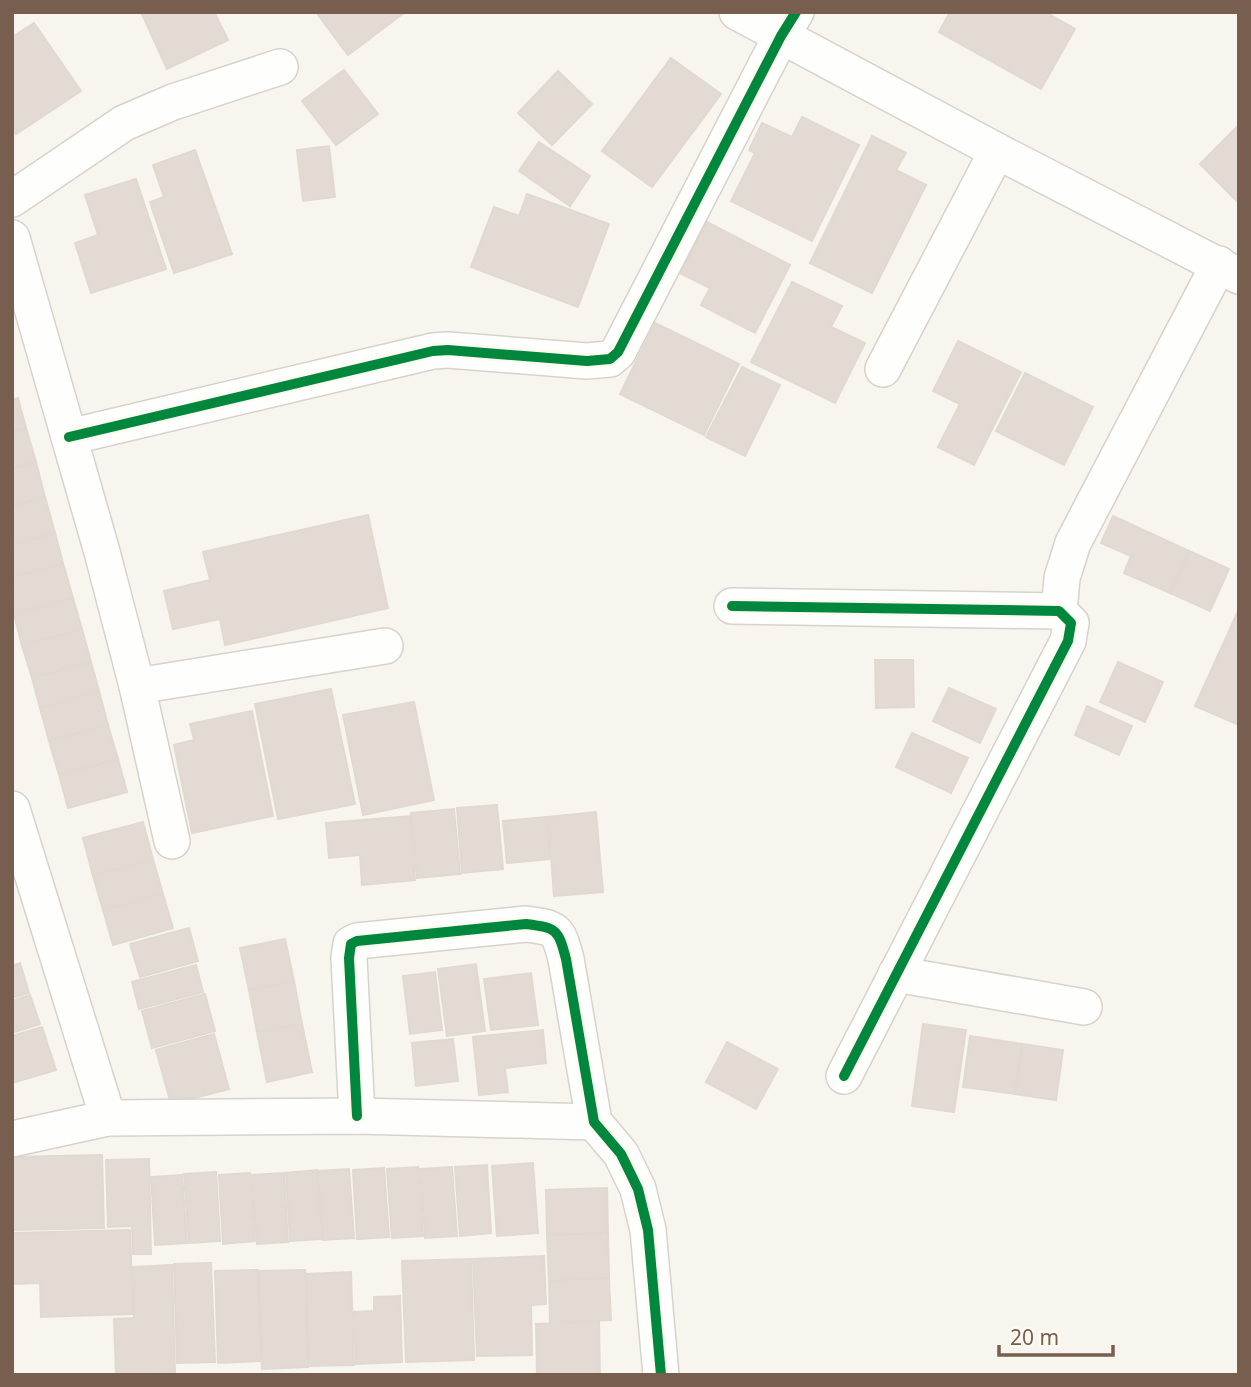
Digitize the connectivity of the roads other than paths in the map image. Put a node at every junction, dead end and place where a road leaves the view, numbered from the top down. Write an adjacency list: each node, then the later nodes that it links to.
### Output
1 (737, 12): 2 (street)
2 (788, 24): 4 (street); 9 (street)
3 (279, 67): 5 (street)
4 (997, 151): 7 (street); 8 (street)
5 (15, 190)
6 (12, 238): 9 (street)
7 (1229, 270): 11 (street)
8 (883, 369)
9 (69, 437): 13 (street)
10 (732, 606): 11 (street)
11 (1059, 611): 16 (street)
12 (385, 646): 13 (street)
13 (137, 686): 15 (street)
14 (12, 809): 20 (street)
15 (172, 841)
16 (896, 974): 17 (street); 18 (street)
17 (1084, 1007)
18 (844, 1076)
19 (357, 1116): 20 (street); 21 (street); 21 (street)
20 (108, 1118): 22 (street)
21 (594, 1122): 23 (street)
22 (12, 1139)
23 (660, 1375)

